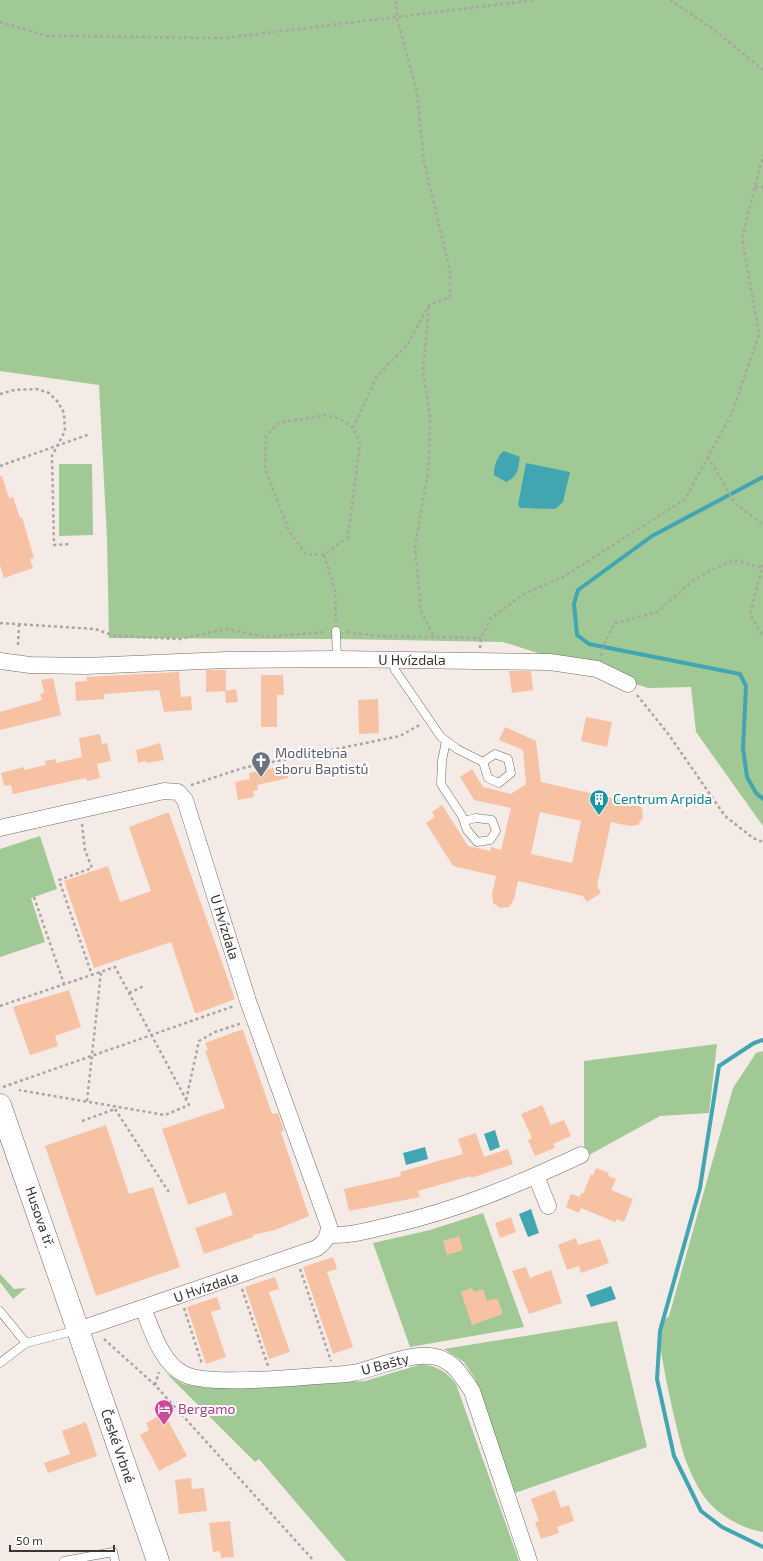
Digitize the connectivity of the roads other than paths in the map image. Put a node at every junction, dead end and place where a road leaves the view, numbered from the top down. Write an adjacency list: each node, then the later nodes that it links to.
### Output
1 (336, 631): 2 (lane)
2 (336, 659): 3 (street, U Hvízdala); 4 (street, U Hvízdala)
3 (391, 660): 5 (street, U Hvízdala); 6 (lane)
4 (0, 661)
5 (628, 684)
6 (446, 741): 7 (lane); 8 (lane)
7 (483, 762)
8 (464, 821)
9 (0, 828): 15 (street, U Hvízdala)
10 (0, 1104): 11 (street, Husova tř.)
11 (5, 1132): 18 (street, Husova tř.)
12 (581, 1155): 13 (street)
13 (536, 1176): 14 (street); 15 (street)
14 (548, 1206)
15 (328, 1235): 16 (street, U Hvízdala)
16 (143, 1308): 18 (street, U Hvízdala); 25 (street, U Bašty)
17 (0, 1310): 19 (lane)
18 (78, 1330): 19 (lane); 24 (street, České Vrbné)
19 (26, 1343): 20 (lane)
20 (0, 1362)
21 (79, 1560): 22 (lane); 23 (lane)
22 (64, 1561)
23 (115, 1561)
24 (158, 1561)
25 (529, 1561)

